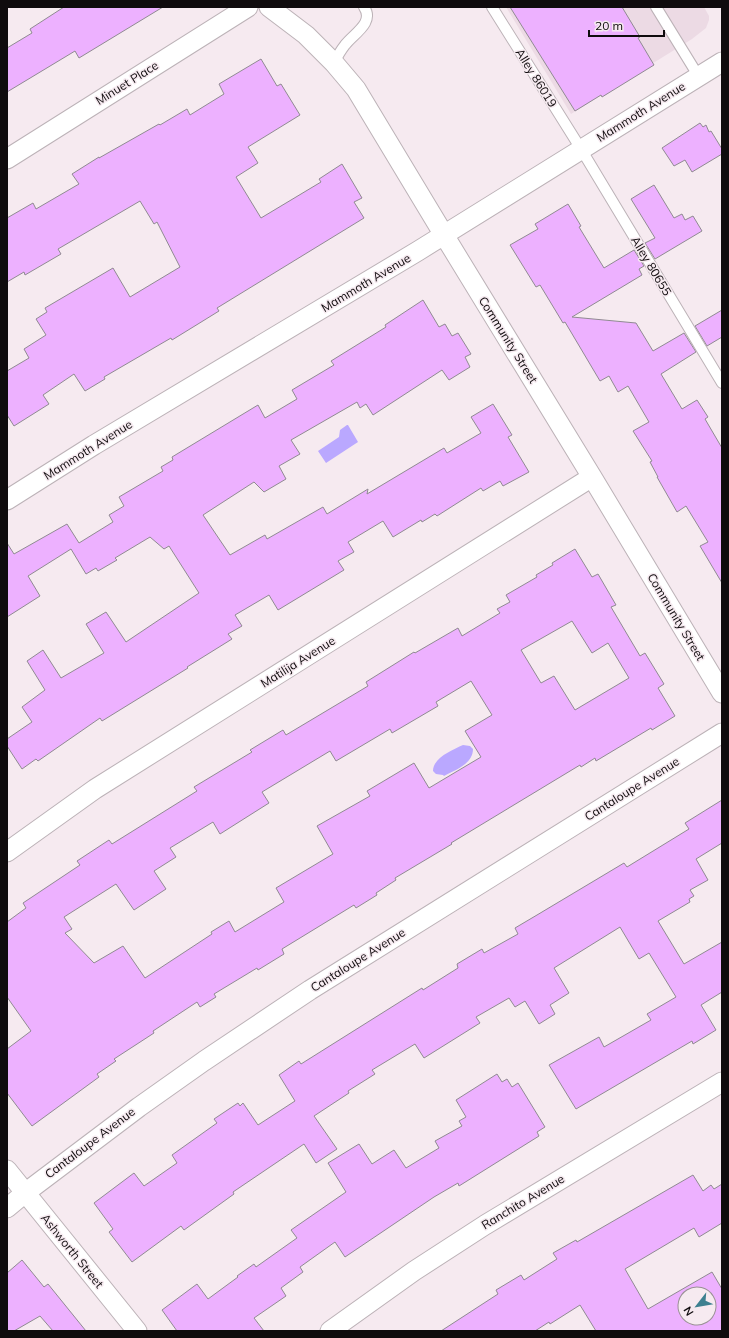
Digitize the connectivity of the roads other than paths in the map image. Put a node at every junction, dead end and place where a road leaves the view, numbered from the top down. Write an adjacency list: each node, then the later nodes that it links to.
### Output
1 (248, 7): 10 (street, Minuet Place)
2 (269, 7): 7 (street, Community Street)
3 (364, 7): 7 (lane)
4 (492, 7): 9 (lane, Alley 86019)
5 (656, 7): 8 (lane)
6 (722, 62): 8 (street, Mammoth Avenue)
7 (334, 63): 11 (street, Community Street)
8 (699, 77): 9 (street, Mammoth Avenue)
9 (581, 149): 11 (street, Mammoth Avenue); 12 (lane, Alley 80655)
10 (7, 159)
11 (444, 235): 13 (street, Community Street); 14 (street, Mammoth Avenue)
12 (722, 383)
13 (592, 477): 15 (street, Community Street); 17 (street, Matilija Avenue)
14 (7, 500)
15 (722, 693)
16 (722, 732): 20 (street, Cantaloupe Avenue)
17 (7, 852)
18 (722, 1082): 23 (street, Ranchito Avenue)
19 (7, 1170): 20 (street, Ashworth Street)
20 (24, 1193): 21 (street, Cantaloupe Avenue); 22 (street, Ashworth Street)
21 (7, 1208)
22 (137, 1331)
23 (330, 1331)

